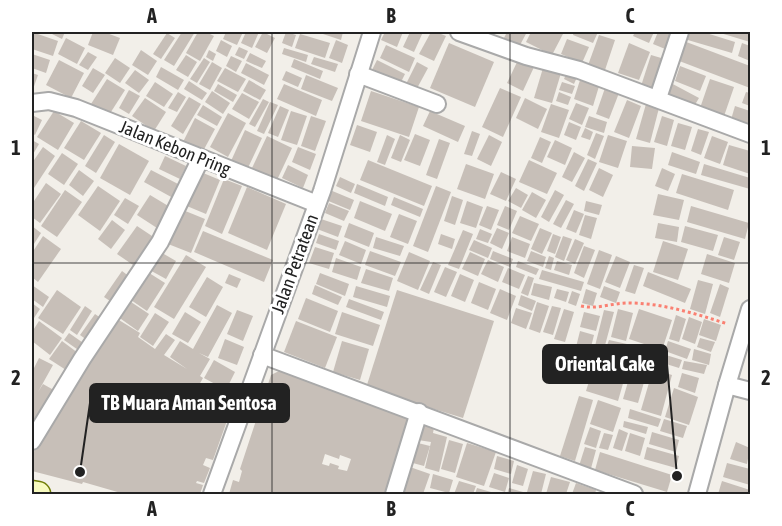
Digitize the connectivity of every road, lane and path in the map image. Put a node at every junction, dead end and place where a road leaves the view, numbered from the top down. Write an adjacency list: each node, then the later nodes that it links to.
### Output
1 (372, 32): 4 (street, Jalan Petratean)
2 (459, 32): 5 (street)
3 (680, 32): 5 (street)
4 (358, 74): 7 (street); 10 (street, Jalan Petratean)
5 (658, 99): 8 (street)
6 (32, 103): 9 (street, Jalan Kebon Pring)
7 (437, 104)
8 (750, 134)
9 (201, 158): 10 (street, Jalan Kebon Pring); 18 (street)
10 (316, 204): 14 (street, Jalan Petratean)
11 (581, 306): 13 (path)
12 (750, 309): 13 (street)
13 (744, 328): 15 (street)
14 (262, 355): 17 (street); 22 (street, Jalan Petratean)
15 (727, 385): 16 (street); 20 (street)
16 (750, 391)
17 (419, 412): 23 (street); 24 (street)
18 (32, 441)
19 (32, 493): 21 (main road)
20 (697, 494)
21 (38, 495)
22 (212, 495)
23 (394, 495)
24 (634, 495)

